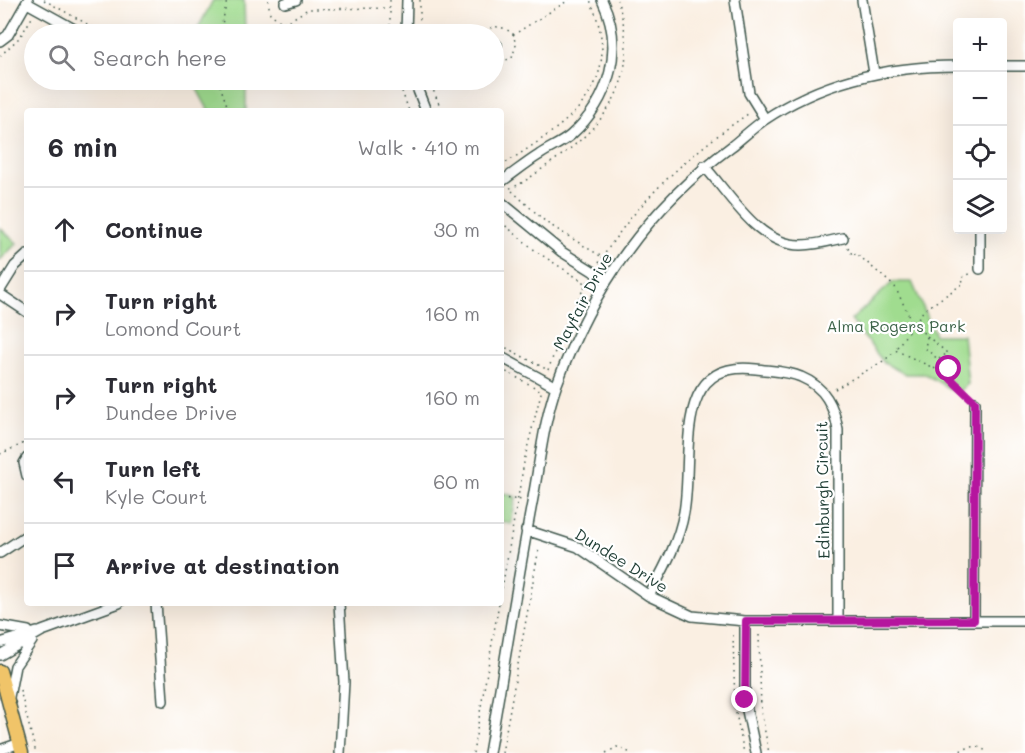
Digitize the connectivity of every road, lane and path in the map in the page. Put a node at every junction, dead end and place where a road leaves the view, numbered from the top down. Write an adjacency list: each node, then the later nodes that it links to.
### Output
1 (44, 0): 19 (path)
2 (227, 0): 20 (path)
3 (268, 0): 15 (path)
4 (296, 0): 14 (street)
5 (390, 0): 15 (path)
6 (407, 0): 22 (street)
7 (420, 0): 23 (path)
8 (568, 0): 25 (path)
9 (590, 0): 42 (path)
10 (602, 0): 44 (street)
11 (735, 0): 41 (street)
12 (862, 0): 31 (street)
13 (27, 1): 16 (street); 26 (street)
14 (285, 3)
15 (390, 8): 21 (path)
16 (38, 9): 17 (path); 18 (street)
17 (28, 24)
18 (65, 24)
19 (87, 24)
20 (222, 24)
21 (390, 24)
22 (406, 24)
23 (420, 24)
24 (24, 31): 27 (path)
25 (513, 35)
26 (0, 41)
27 (0, 56)
28 (953, 66): 31 (street, Mayfair Drive)
29 (1007, 66): 30 (street)
30 (1025, 66)
31 (874, 73): 41 (street, Mayfair Drive)
32 (222, 90): 36 (path)
33 (402, 90): 37 (path)
34 (418, 90): 38 (street)
35 (433, 90): 39 (path)
36 (228, 108)
37 (408, 108)
38 (425, 108)
39 (441, 108)
40 (748, 114): 50 (path)
41 (765, 119): 43 (street, Mayfair Drive)
42 (504, 164)
43 (704, 166): 49 (street); 54 (street, Mayfair Drive)
44 (504, 180)
45 (511, 189): 50 (path)
46 (504, 204): 53 (street)
47 (504, 224): 53 (path)
48 (980, 234): 52 (street)
49 (843, 238): 58 (path)
50 (603, 257): 53 (path)
51 (24, 258): 55 (street)
52 (980, 269): 58 (path)
53 (594, 272): 54 (street)
54 (607, 280): 69 (street, Mayfair Drive)
55 (0, 290)
56 (0, 294): 57 (street)
57 (24, 310)
58 (913, 324): 59 (path); 61 (path)
59 (928, 337): 62 (path); 64 (path)
60 (504, 347): 66 (path)
61 (895, 350): 68 (path); 70 (path)
62 (946, 354): 64 (path); 65 (path)
63 (504, 359): 69 (street)
64 (938, 359): 65 (path)
65 (949, 369): 68 (path)
66 (548, 370)
67 (504, 371): 71 (path)
68 (951, 379): 72 (path)
69 (556, 387): 77 (street, Mayfair Drive)
70 (835, 389)
71 (541, 391)
72 (975, 402): 89 (street)
73 (24, 443): 74 (path)
74 (0, 454)
75 (504, 498): 76 (path)
76 (518, 499): 77 (path); 82 (path)
77 (532, 501): 78 (street, Mayfair Drive)
78 (526, 530): 83 (street, Dundee Drive); 106 (street, Mayfair Drive)
79 (24, 538): 81 (street)
80 (539, 548): 107 (path)
81 (0, 553)
82 (504, 577)
83 (649, 596): 88 (street, Edinburgh Circuit); 90 (street, Dundee Drive)
84 (111, 606): 93 (street)
85 (156, 606): 100 (street)
86 (339, 606): 104 (street)
87 (499, 606): 105 (path)
88 (838, 620): 89 (street, Dundee Drive); 90 (street, Dundee Drive)
89 (974, 620): 91 (street, Dundee Drive)
90 (746, 621): 110 (street)
91 (1025, 621)
92 (0, 626): 93 (street)
93 (42, 631): 95 (street); 96 (street); 99 (street)
94 (759, 635): 111 (path)
95 (0, 643)
96 (0, 655)
97 (0, 671): 99 (main road)
98 (20, 684): 103 (path)
99 (9, 697): 101 (main road)
100 (163, 701)
101 (21, 748): 102 (street)
102 (0, 750)
103 (36, 753)
104 (340, 753)
105 (472, 753)
106 (489, 753)
107 (502, 753)
108 (606, 753): 109 (path)
109 (631, 753)
110 (756, 753)
111 (769, 753)
112 (955, 753): 113 (path)
113 (987, 753)

